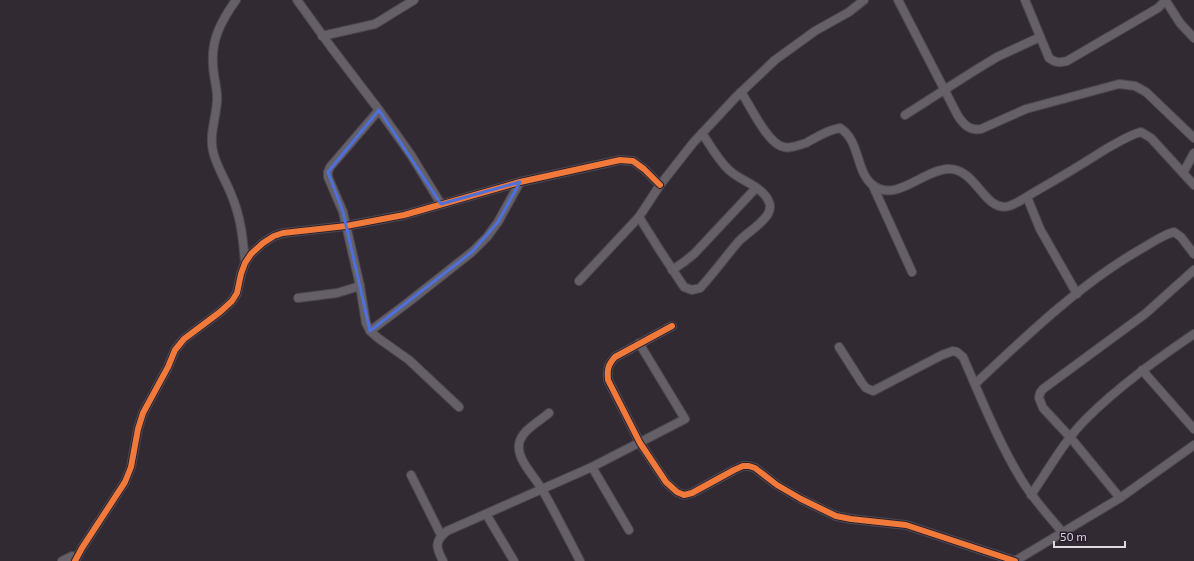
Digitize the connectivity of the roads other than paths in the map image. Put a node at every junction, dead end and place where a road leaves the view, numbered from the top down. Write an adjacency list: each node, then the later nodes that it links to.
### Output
1 (236, 0): 29 (street)
2 (297, 0): 8 (street)
3 (414, 0): 8 (street)
4 (864, 0): 12 (street)
5 (898, 0): 11 (street)
6 (1024, 0): 9 (street)
7 (1166, 0): 9 (street); 10 (street)
8 (322, 36): 13 (street)
9 (1040, 37): 11 (street)
10 (1194, 38)
11 (945, 90): 14 (street); 16 (street)
12 (741, 92): 15 (street); 22 (street)
13 (379, 110): 25 (street); 27 (street)
14 (905, 114)
15 (702, 133): 20 (street); 23 (street)
16 (1194, 138)
17 (1194, 153): 18 (street)
18 (1183, 173): 21 (street); 24 (street)
19 (520, 182): 20 (street); 25 (street); 38 (street)
20 (660, 185): 26 (street)
21 (1194, 185)
22 (873, 186): 24 (street); 32 (street)
23 (756, 188): 30 (street); 30 (street)
24 (1027, 197): 35 (street)
25 (441, 204): 27 (street)
26 (640, 216): 30 (street); 33 (street)
27 (346, 226): 29 (street); 34 (street)
28 (1194, 254): 35 (street)
29 (246, 263): 59 (street)
30 (672, 270)
31 (1194, 270): 47 (street)
32 (912, 272)
33 (579, 281)
34 (360, 286): 36 (street); 38 (street)
35 (1077, 294): 43 (street)
36 (298, 298)
37 (672, 326): 40 (street)
38 (370, 331): 44 (street)
39 (1194, 334): 42 (street)
40 (639, 343): 48 (street); 48 (street)
41 (839, 348): 43 (street)
42 (1142, 370): 46 (street); 47 (street)
43 (975, 384): 53 (street)
44 (459, 407)
45 (549, 413): 52 (street)
46 (1194, 429)
47 (1070, 437): 53 (street); 54 (street)
48 (640, 443): 50 (street); 64 (street)
49 (1194, 445): 54 (street)
50 (592, 467): 52 (street); 56 (street)
51 (412, 475): 58 (street)
52 (542, 489): 55 (street); 63 (street)
53 (1031, 495): 57 (street)
54 (1120, 498): 57 (street)
55 (486, 514): 58 (street); 62 (street)
56 (629, 530)
57 (1062, 533): 64 (street)
58 (441, 535): 61 (street)
59 (74, 558): 60 (street)
60 (62, 561)
61 (443, 561)
62 (514, 561)
63 (580, 561)
64 (1015, 561)

